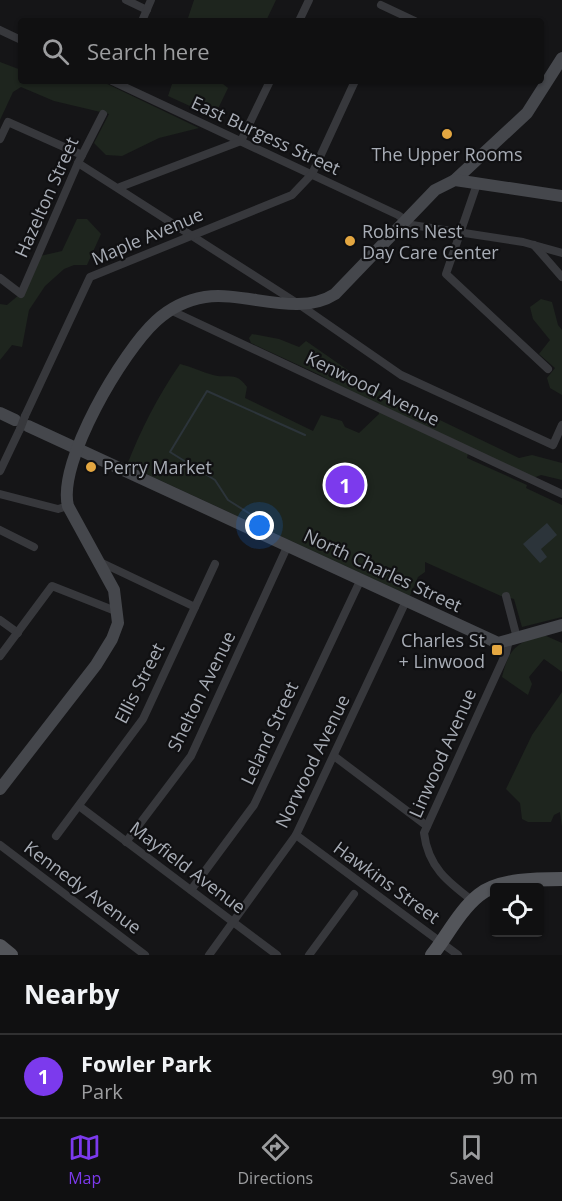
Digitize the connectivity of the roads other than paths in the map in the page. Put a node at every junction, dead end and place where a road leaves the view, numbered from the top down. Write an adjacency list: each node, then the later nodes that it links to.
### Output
1 (126, 0): 5 (street)
2 (151, 0): 5 (street)
3 (309, 0): 7 (street)
4 (381, 5): 8 (street)
5 (147, 10): 6 (street)
6 (143, 18)
7 (300, 18)
8 (408, 18)
9 (0, 30): 10 (street)
10 (18, 39)
11 (562, 58): 12 (main road)
12 (544, 82)
13 (119, 84): 19 (street, East Burgess Street)
14 (269, 84): 19 (street)
15 (354, 84): 21 (street, Maple Avenue)
16 (543, 84): 22 (main road)
17 (103, 114): 20 (street, Hazelton Street)
18 (0, 139): 20 (street)
19 (241, 141): 21 (street, East Burgess Street); 24 (street)
20 (80, 159): 24 (street); 32 (street, Hazelton Street)
21 (312, 174): 26 (street, East Burgess Street); 28 (street, Maple Avenue)
22 (455, 180): 23 (main road); 26 (main road)
23 (477, 184): 25 (main road); 27 (street)
24 (120, 188): 28 (street)
25 (562, 196)
26 (405, 220): 27 (street, East Burgess Street); 33 (main road)
27 (462, 233): 29 (street, East Burgess Street); 35 (street)
28 (192, 235): 33 (street); 37 (street, Maple Avenue)
29 (534, 245): 30 (street, East Burgess Street); 31 (street)
30 (562, 253)
31 (562, 277)
32 (0, 278)
33 (297, 303): 34 (main road); 38 (street)
34 (170, 310): 39 (main road); 42 (street, Kenwood Avenue)
35 (548, 369)
36 (0, 412): 37 (main road, North Charles Street)
37 (22, 423): 39 (main road, North Charles Street); 40 (street, Maple Avenue)
38 (562, 425)
39 (78, 449): 43 (main road); 45 (main road, North Charles Street)
40 (0, 471)
41 (0, 494): 43 (street)
42 (562, 494)
43 (68, 506): 47 (main road)
44 (0, 530): 46 (street)
45 (288, 545): 49 (main road, North Charles Street); 65 (street, Shelton Avenue)
46 (34, 547)
47 (99, 562): 52 (street); 53 (main road)
48 (215, 564): 52 (street, Ellis Street)
49 (361, 579): 51 (main road, North Charles Street); 68 (street, Leland Street)
50 (506, 596): 57 (street)
51 (406, 601): 57 (main road, North Charles Street); 59 (street, Norwood Avenue)
52 (195, 607): 61 (street, Ellis Street)
53 (118, 612): 56 (street); 60 (main road)
54 (0, 620): 56 (street)
55 (562, 625): 57 (main road, North Charles Street)
56 (18, 633): 58 (street)
57 (513, 639): 62 (street, Linwood Avenue)
58 (0, 656)
59 (334, 756): 62 (street); 64 (street, Norwood Avenue)
60 (0, 789)
61 (79, 806): 63 (street, Ellis Street); 65 (street, Mayfield Avenue)
62 (427, 826): 70 (street, Linwood Avenue)
63 (56, 836)
64 (296, 836): 71 (street, Norwood Avenue); 72 (street, Hawkins Street)
65 (126, 842): 68 (street, Mayfield Avenue)
66 (0, 845): 75 (street, Kennedy Avenue)
67 (562, 879): 70 (main road)
68 (191, 890): 71 (street, Mayfield Avenue)
69 (354, 894): 78 (street)
70 (473, 901): 72 (main road)
71 (234, 922): 76 (street, Norwood Avenue); 77 (street, Mayfield Avenue)
72 (441, 943): 79 (main road); 80 (street, Hawkins Street)
73 (0, 946): 74 (main road)
74 (10, 955)
75 (146, 955)
76 (209, 955)
77 (277, 955)
78 (309, 955)
79 (432, 955)
80 (458, 955)

